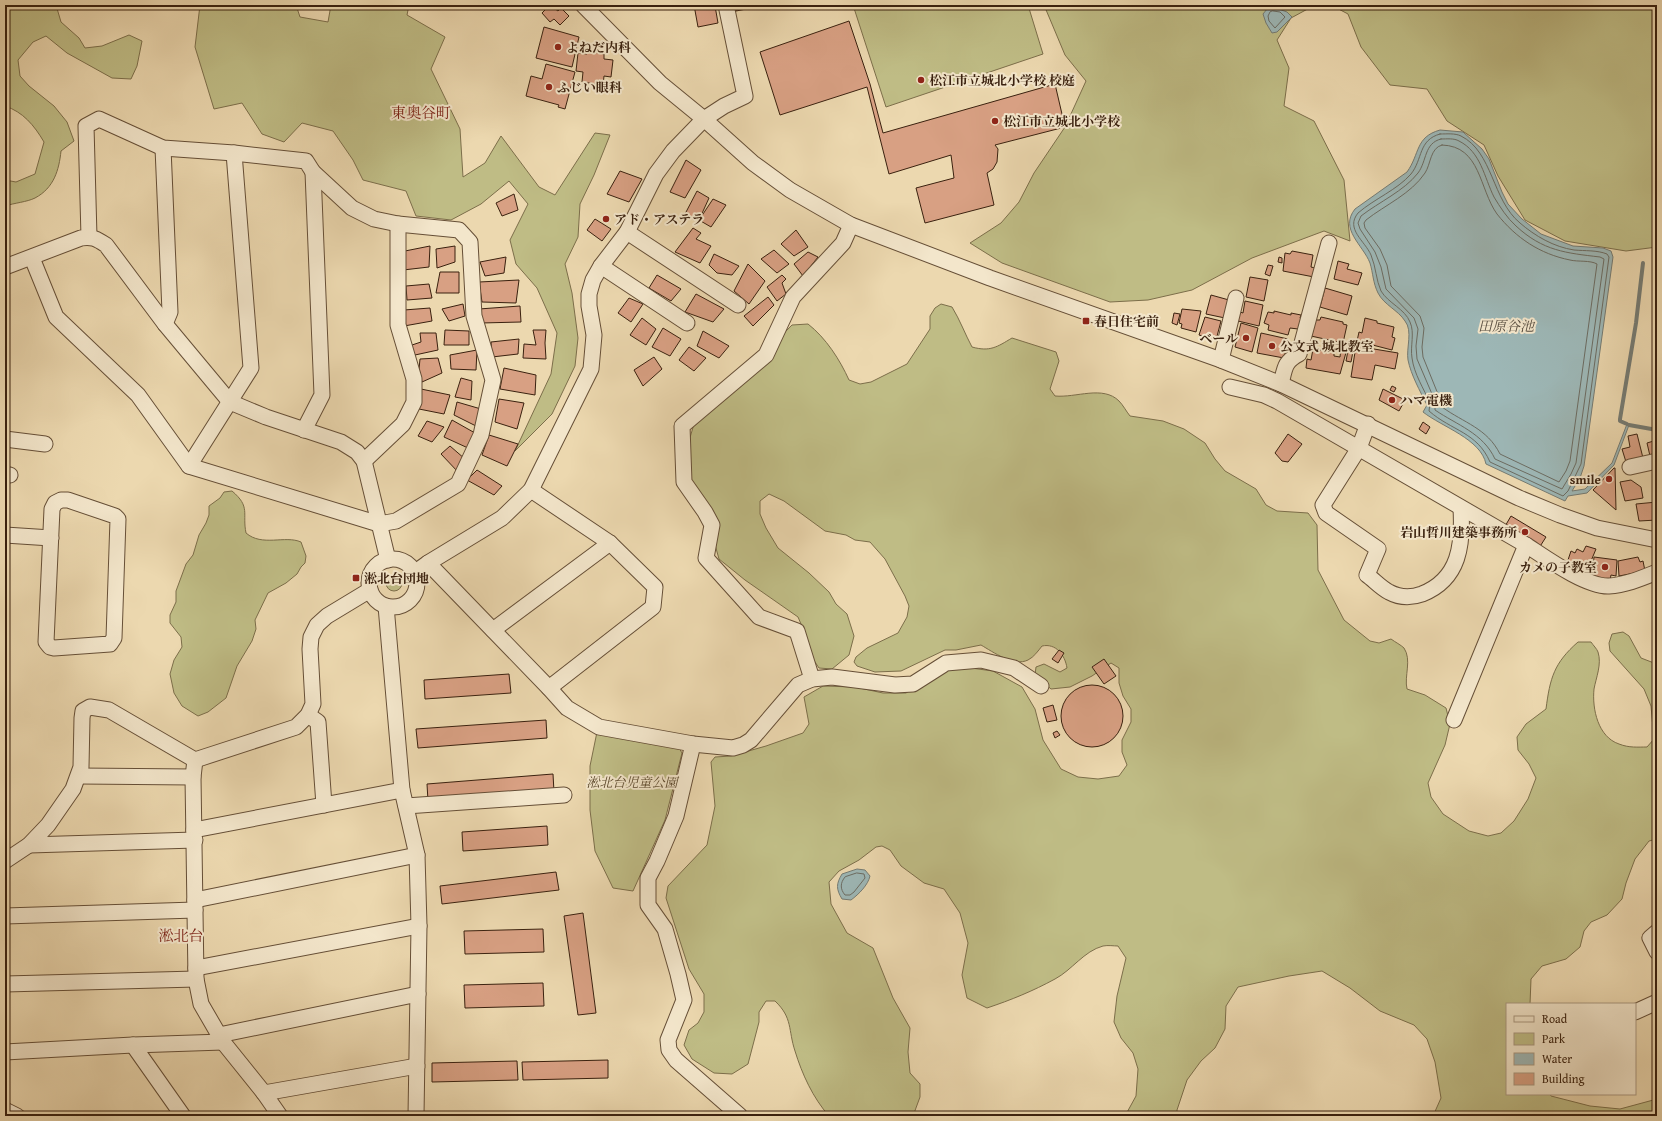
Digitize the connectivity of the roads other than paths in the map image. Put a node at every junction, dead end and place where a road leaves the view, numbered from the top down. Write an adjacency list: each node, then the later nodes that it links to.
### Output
1 (583, 5): 3 (street)
2 (726, 5): 3 (street)
3 (704, 119): 8 (street); 9 (street)
4 (163, 148): 5 (street); 10 (street); 18 (street)
5 (234, 153): 6 (street); 22 (street)
6 (312, 172): 7 (street); 24 (street)
7 (398, 224): 28 (street); 34 (street)
8 (851, 225): 19 (street); 47 (street)
9 (627, 232): 14 (street); 16 (street)
10 (89, 237): 12 (street); 18 (street)
11 (1329, 243): 20 (street)
12 (32, 258): 13 (street); 30 (street)
13 (5, 266)
14 (601, 266): 17 (street); 32 (street)
15 (1236, 298): 19 (street)
16 (738, 305)
17 (687, 323)
18 (165, 324): 22 (street)
19 (1221, 360): 20 (street)
20 (1280, 384): 23 (street)
21 (1230, 387): 27 (street)
22 (230, 402): 24 (street); 30 (street)
23 (1368, 424): 27 (street); 37 (street)
24 (304, 430): 28 (street)
25 (5, 439): 26 (street)
26 (45, 444)
27 (1359, 448): 33 (street); 33 (street)
28 (364, 461): 34 (street)
29 (1657, 461): 31 (street)
30 (189, 466): 34 (street)
31 (1630, 468)
32 (531, 490): 38 (street); 41 (street)
33 (1461, 508): 39 (street)
34 (379, 524): 40 (street)
35 (5, 535): 36 (street)
36 (51, 538): 36 (street)
37 (1657, 540)
38 (610, 543): 46 (street); 49 (street)
39 (1526, 546): 42 (street); 51 (street)
40 (388, 560): 43 (street); 44 (street)
41 (428, 563): 43 (street); 46 (street)
42 (1657, 572)
43 (414, 573): 45 (street)
44 (370, 590): 45 (street); 50 (street)
45 (386, 606): 56 (street)
46 (493, 630): 49 (street)
47 (812, 679): 48 (street); 52 (street)
48 (1041, 686)
49 (549, 688): 52 (street)
50 (308, 715): 53 (street); 58 (street)
51 (1454, 720)
52 (693, 744): 84 (street)
53 (195, 760): 54 (street); 55 (street)
54 (79, 776): 55 (street); 61 (street)
55 (193, 777): 60 (street)
56 (402, 790): 58 (street); 59 (street)
57 (564, 795): 59 (street)
58 (324, 805): 60 (street)
59 (406, 806): 62 (street)
60 (194, 835): 61 (street); 64 (street)
61 (30, 845): 63 (street)
62 (417, 854): 64 (street); 66 (street)
63 (5, 861)
64 (195, 905): 65 (street); 69 (street)
65 (5, 916)
66 (419, 926): 69 (street); 71 (street)
67 (1657, 932): 68 (street)
68 (1657, 952)
69 (196, 973): 70 (street); 74 (street)
70 (5, 984)
71 (418, 994): 74 (street); 77 (street)
72 (1657, 1002): 73 (street)
73 (1636, 1012)
74 (221, 1038): 75 (street); 78 (street)
75 (133, 1045): 76 (street); 81 (street)
76 (5, 1052)
77 (417, 1066): 78 (street); 83 (street)
78 (264, 1093): 82 (street)
79 (5, 1110): 80 (street)
80 (17, 1116)
81 (183, 1116)
82 (280, 1116)
83 (416, 1116)
84 (740, 1116)

